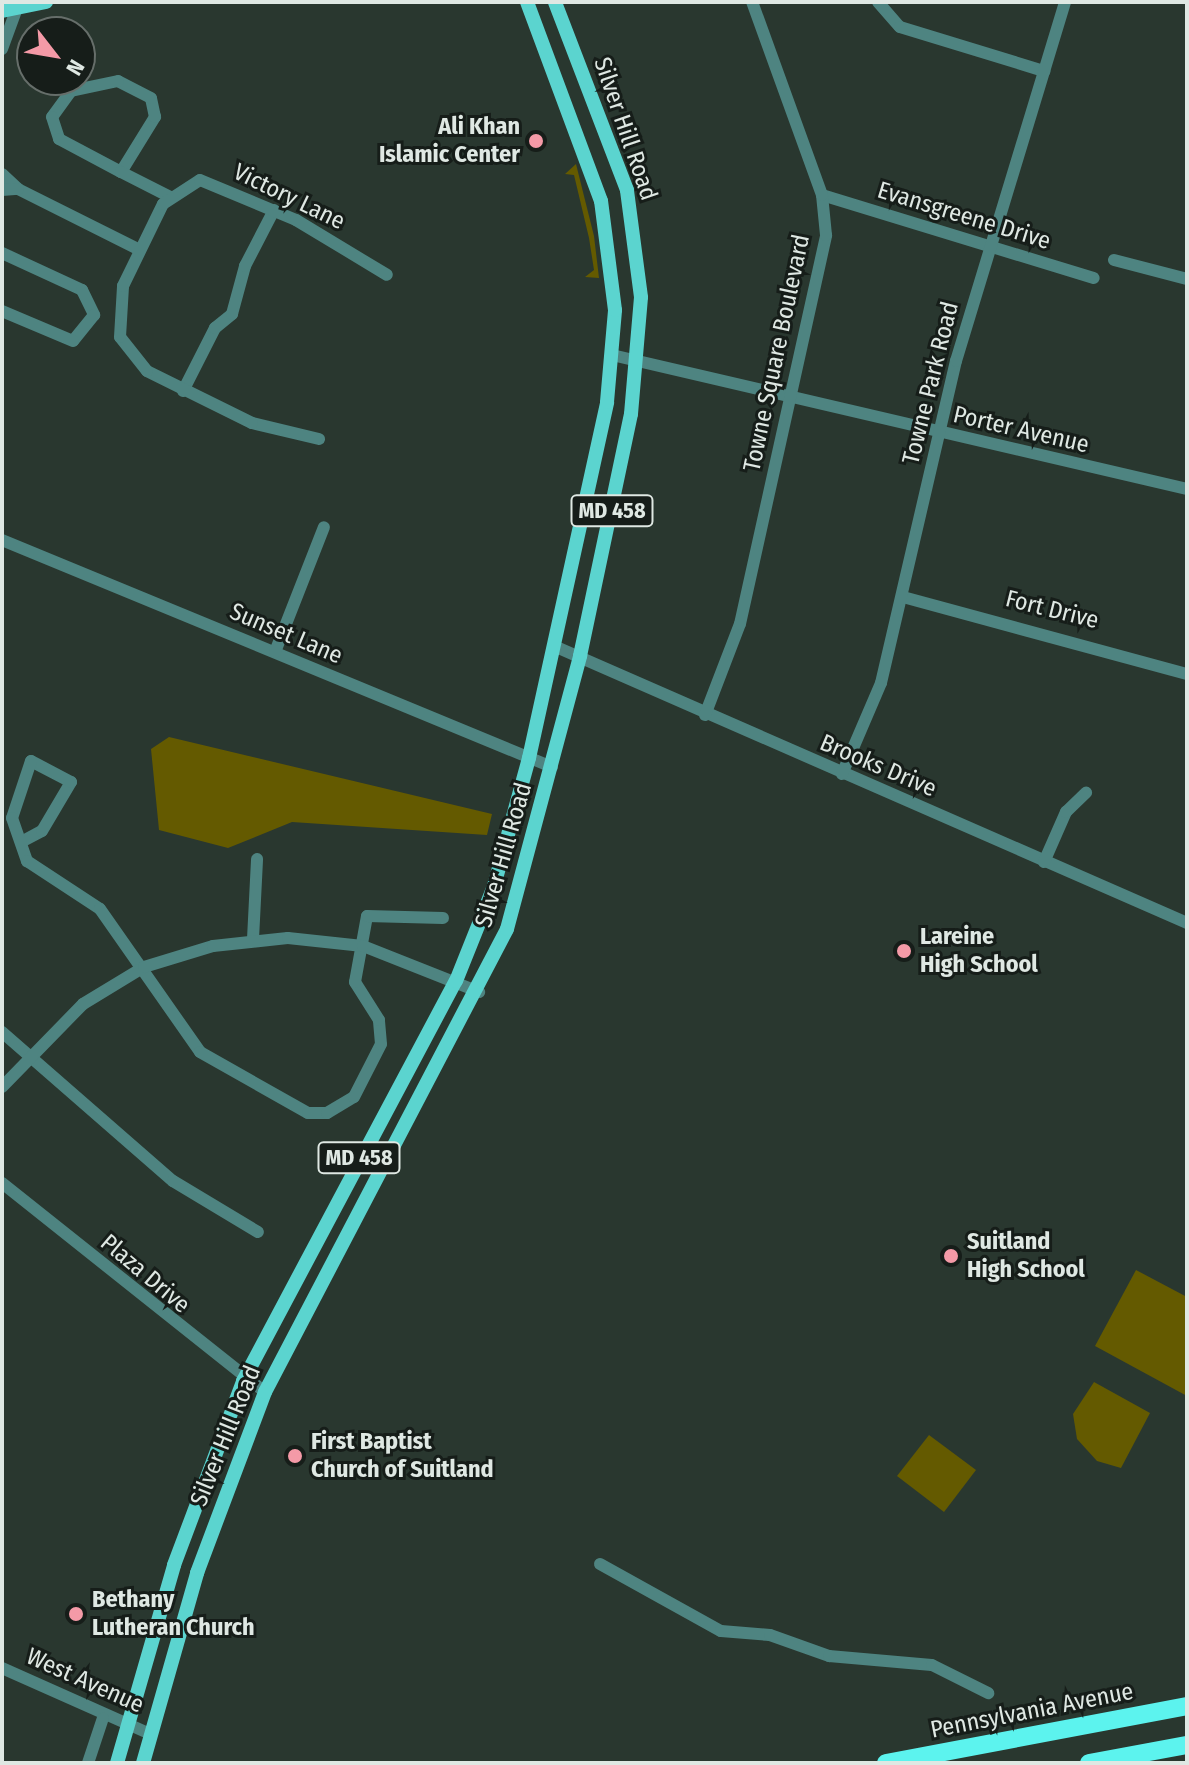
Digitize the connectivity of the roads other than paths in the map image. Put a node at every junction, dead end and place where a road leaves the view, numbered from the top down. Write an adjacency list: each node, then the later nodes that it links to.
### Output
1 (46, 2): 7 (main road)
2 (527, 2): 27 (main road, Silver Hill Road / MD 458)
3 (555, 2): 28 (main road, Silver Hill Road / MD 458)
4 (752, 2): 14 (street, Towne Square Boulevard)
5 (878, 2): 9 (street)
6 (1065, 2): 9 (street, Towne Park Road)
7 (10, 10): 8 (street)
8 (2, 49)
9 (1044, 71): 17 (street, Towne Park Road)
10 (121, 172): 10 (street); 15 (street)
11 (2, 174): 12 (street)
12 (18, 189): 13 (street); 18 (street)
13 (2, 190)
14 (822, 195): 17 (street, Evansgreene Drive); 30 (street, Towne Square Boulevard)
15 (170, 197): 16 (street, Victory Lane); 18 (street)
16 (274, 210): 21 (street, Victory Lane); 29 (street)
17 (991, 248): 22 (street, Evansgreene Drive); 31 (street, Towne Park Road)
18 (140, 250): 25 (street)
19 (2, 253): 26 (street)
20 (1114, 260): 23 (street)
21 (387, 275)
22 (1094, 278)
23 (1187, 279)
24 (2, 311): 26 (street)
25 (116, 314): 26 (street); 29 (street)
26 (94, 315)
27 (612, 355): 28 (street, Porter Avenue); 37 (main road, Silver Hill Road / MD 458)
28 (639, 365): 30 (street, Porter Avenue); 39 (main road, Silver Hill Road / MD 458)
29 (183, 391): 32 (street)
30 (791, 399): 31 (street, Porter Avenue); 41 (street, Towne Square Boulevard)
31 (939, 434): 33 (street, Porter Avenue); 36 (street, Towne Park Road)
32 (319, 439)
33 (1187, 489)
34 (324, 527): 38 (street)
35 (2, 540): 38 (street, Sunset Lane)
36 (903, 597): 40 (street, Fort Drive); 44 (street, Towne Park Road)
37 (554, 646): 39 (street, Brooks Drive); 42 (main road, Silver Hill Road / MD 458)
38 (275, 652): 42 (street, Sunset Lane)
39 (580, 656): 41 (street, Brooks Drive); 43 (main road, Silver Hill Road / MD 458)
40 (1187, 674)
41 (705, 715): 44 (street, Brooks Drive)
42 (529, 758): 43 (street, Sunset Lane); 54 (main road, Silver Hill Road / MD 458)
43 (552, 767): 55 (main road, Silver Hill Road / MD 458)
44 (842, 774): 48 (street, Brooks Drive)
45 (1086, 793): 48 (street)
46 (23, 841): 46 (street); 53 (street)
47 (257, 859): 51 (street)
48 (1044, 862): 50 (street, Brooks Drive)
49 (443, 918): 52 (street)
50 (1187, 923)
51 (253, 939): 52 (street); 53 (street)
52 (363, 946): 53 (street); 54 (street)
53 (144, 967): 57 (street)
54 (456, 981): 55 (street); 61 (main road, Silver Hill Road / MD 458)
55 (479, 992): 62 (main road, Silver Hill Road / MD 458)
56 (2, 1032): 57 (street)
57 (28, 1056): 58 (street); 60 (street)
58 (2, 1087)
59 (2, 1183): 61 (street, Plaza Drive)
60 (258, 1232)
61 (243, 1381): 62 (street, Plaza Drive); 68 (main road, Silver Hill Road / MD 458)
62 (265, 1392): 69 (main road, Silver Hill Road / MD 458)
63 (600, 1564): 65 (street)
64 (2, 1668): 67 (street, West Avenue)
65 (988, 1693)
66 (1187, 1706): 74 (highway, Pennsylvania Avenue)
67 (103, 1718): 68 (street, West Avenue); 71 (street)
68 (126, 1727): 69 (street, West Avenue); 72 (main road, Silver Hill Road / MD 458)
69 (150, 1734): 73 (main road, Silver Hill Road / MD 458)
70 (1187, 1745): 75 (highway)
71 (88, 1763)
72 (117, 1763)
73 (143, 1763)
74 (886, 1763)
75 (1089, 1763)

